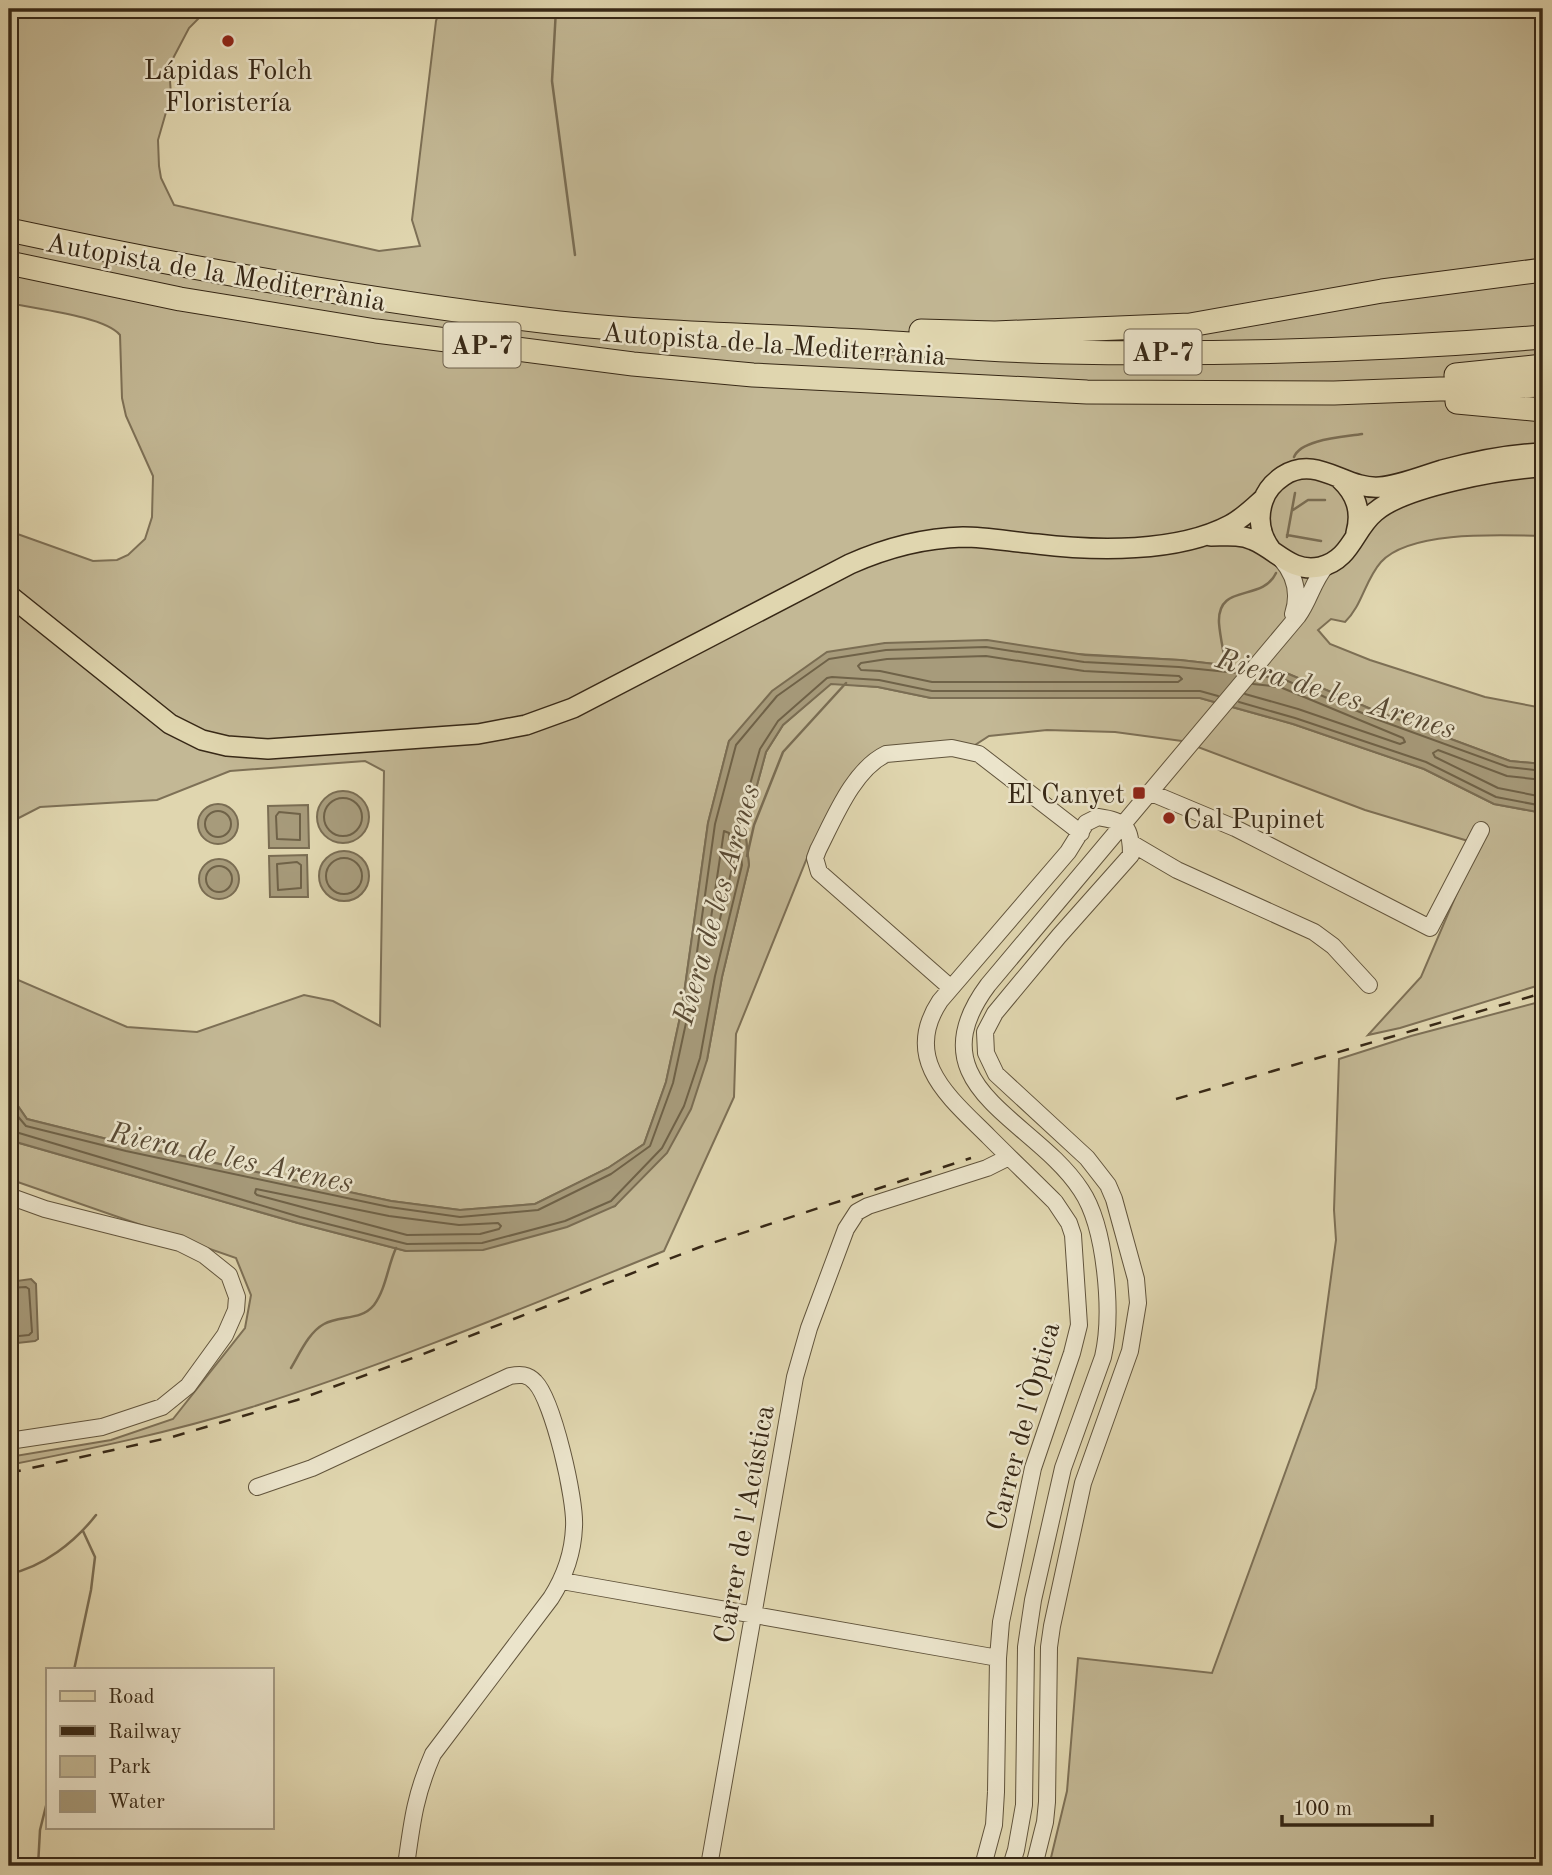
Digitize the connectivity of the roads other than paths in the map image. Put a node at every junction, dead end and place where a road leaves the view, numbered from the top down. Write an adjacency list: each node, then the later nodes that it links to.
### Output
1 (9, 230): 5 (highway, Autopista de la Mediterrània / AP-7)
2 (9, 263): 8 (highway, Autopista de la Mediterrània / AP-7)
3 (1543, 271): 5 (highway)
4 (1543, 337): 5 (highway, Autopista de la Mediterrània / AP-7)
5 (838, 340)
6 (1543, 366): 8 (highway)
7 (1543, 385): 8 (highway, Autopista de la Mediterrània / AP-7)
8 (1294, 392): 9 (highway)
9 (1543, 410)
10 (1543, 453): 12 (main road)
11 (1543, 467): 15 (main road)
12 (1338, 477): 13 (main road); 15 (main road)
13 (1264, 499): 14 (main road); 16 (main road)
14 (1204, 536): 16 (main road); 18 (main road)
15 (1354, 541): 17 (main road)
16 (1276, 555): 17 (main road); 19 (street)
17 (1327, 565): 19 (street)
18 (9, 595)
19 (1286, 630): 20 (street)
20 (1149, 792): 21 (street); 22 (street)
21 (1123, 824): 23 (street); 23 (street); 24 (street)
22 (1481, 830)
23 (1089, 848): 24 (street); 25 (street); 27 (street, Carrer de l'Òptica); 27 (street); 38 (street)
24 (1128, 854): 25 (street); 26 (street)
25 (1097, 893): 39 (street)
26 (1369, 985)
27 (951, 988): 28 (street, Carrer de l'Òptica)
28 (1009, 1157): 33 (street, Carrer de l'Acústica); 34 (street, Carrer de l'Òptica)
29 (9, 1196): 30 (street)
30 (9, 1441)
31 (257, 1487): 32 (street)
32 (562, 1581): 33 (street); 35 (street)
33 (755, 1615): 34 (street); 36 (street, Carrer de l'Acústica)
34 (998, 1658): 37 (street, Carrer de l'Òptica)
35 (406, 1866)
36 (709, 1866)
37 (983, 1866)
38 (1011, 1866)
39 (1034, 1866)

